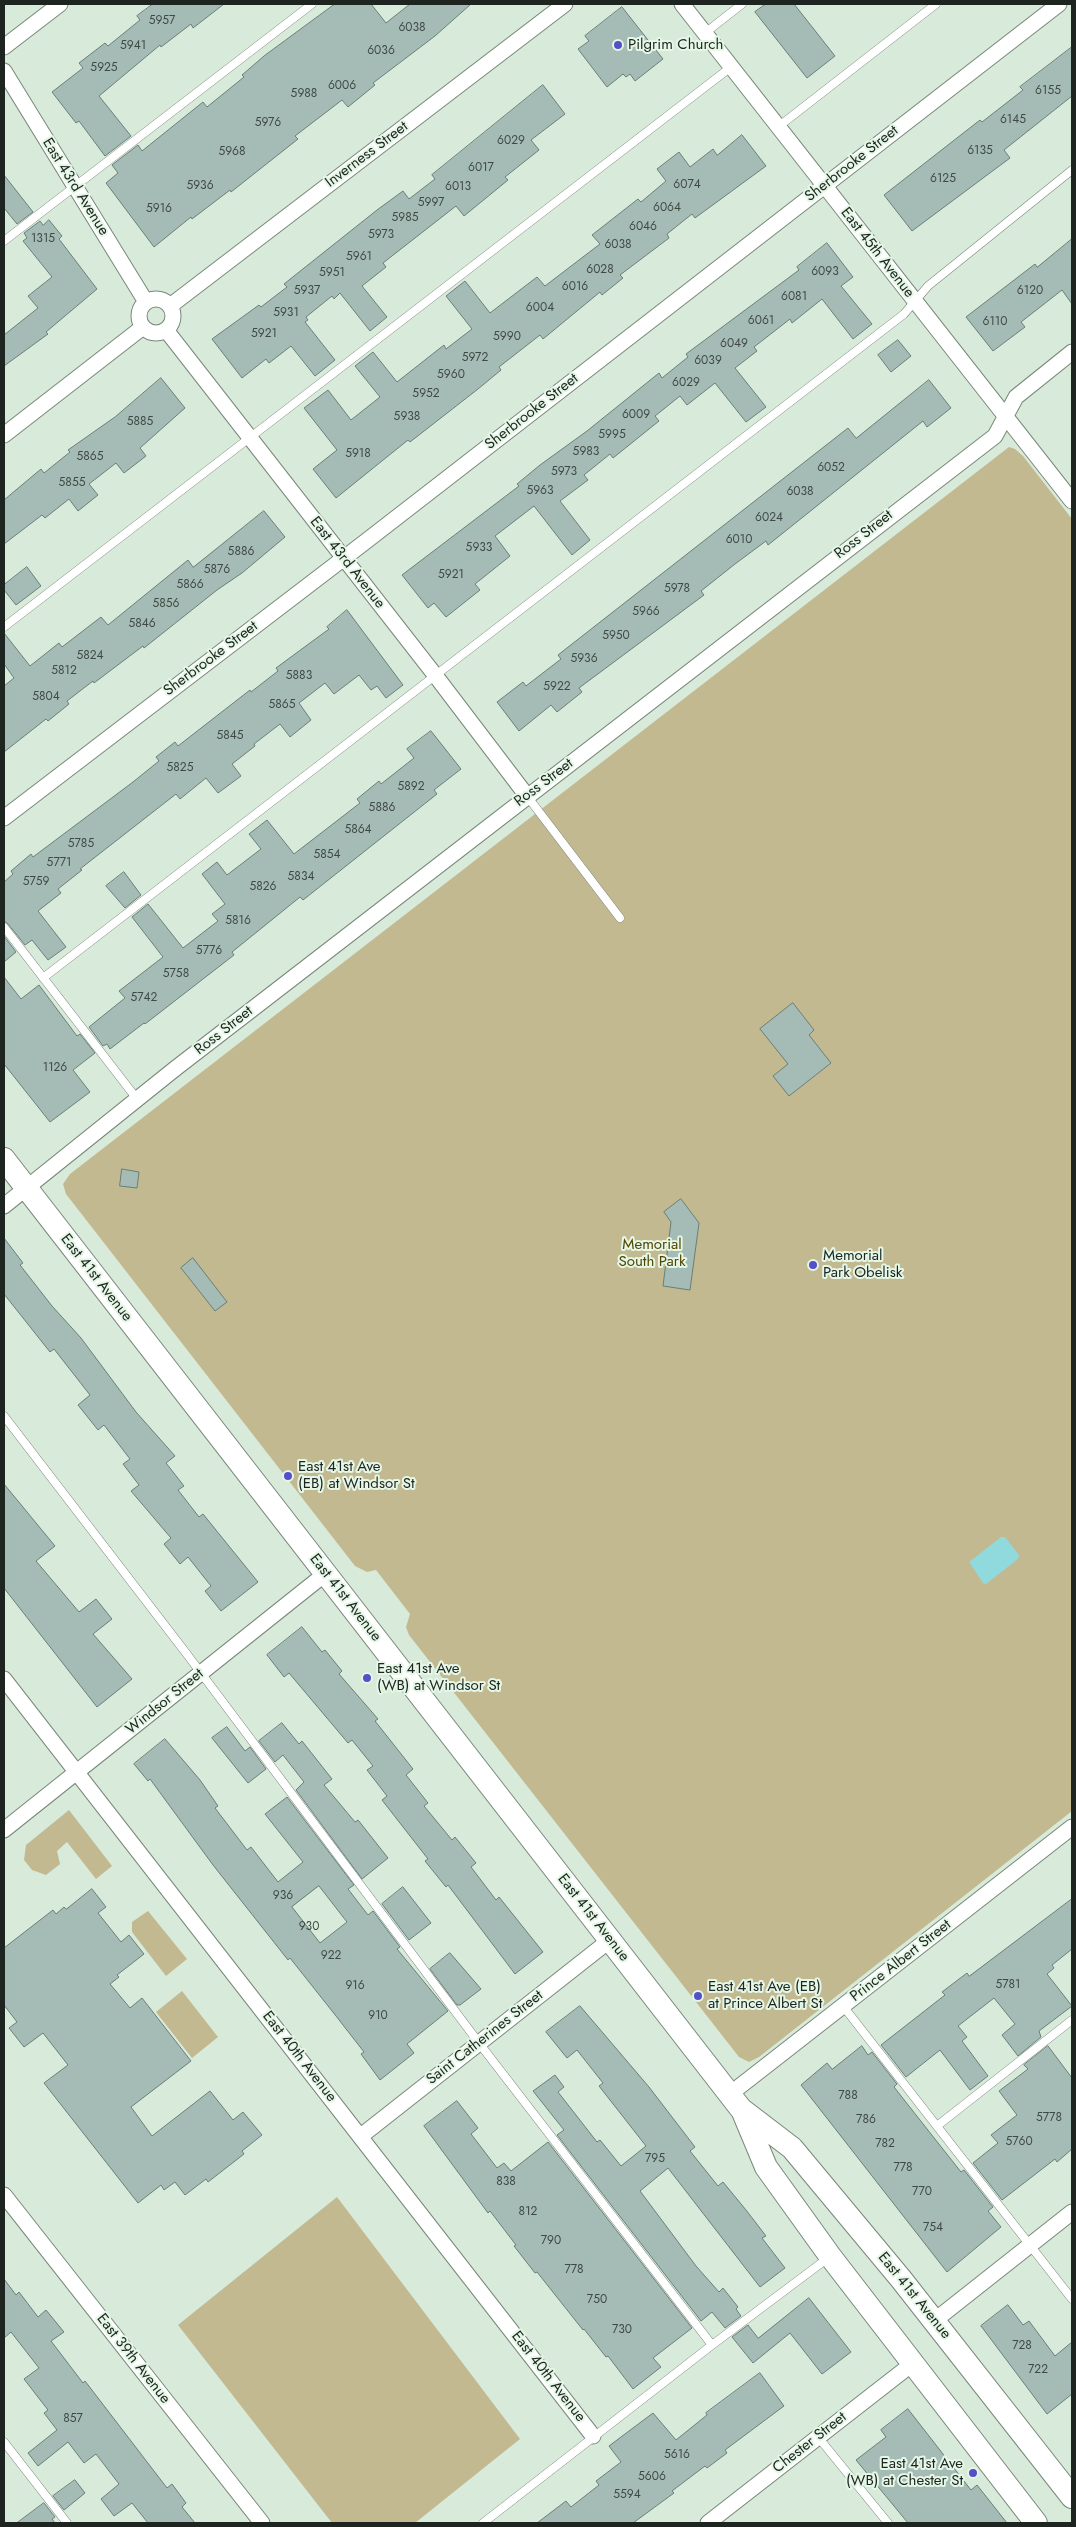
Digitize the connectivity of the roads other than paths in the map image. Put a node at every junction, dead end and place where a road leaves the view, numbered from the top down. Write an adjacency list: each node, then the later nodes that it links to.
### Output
1 (60, 4): 9 (street)
2 (312, 4): 14 (lane)
3 (565, 4): 19 (street, Inverness Street)
4 (682, 4): 8 (street, East 45th Avenue)
5 (742, 4): 8 (lane)
6 (936, 4): 12 (lane)
7 (1059, 4): 15 (street, Sherbrooke Street)
8 (705, 33): 10 (street, East 45th Avenue)
9 (4, 47)
10 (731, 67): 12 (street, East 45th Avenue); 25 (lane)
11 (4, 71): 14 (street, East 43rd Avenue)
12 (778, 126): 15 (street, East 45th Avenue)
13 (1072, 170): 17 (lane)
14 (75, 186): 16 (lane); 18 (street, East 43rd Avenue)
15 (824, 186): 17 (street, East 45th Avenue); 27 (street, Sherbrooke Street)
16 (4, 241)
17 (915, 301): 23 (street, East 45th Avenue); 29 (lane)
18 (146, 302): 19 (street); 20 (street)
19 (170, 306): 21 (street)
20 (143, 327): 21 (street); 24 (street)
21 (166, 330): 25 (street, East 43rd Avenue)
22 (1072, 352): 23 (street, Ross Street)
23 (1005, 416): 26 (street, East 45th Avenue); 30 (street, Ross Street)
24 (4, 435)
25 (251, 439): 27 (street, East 43rd Avenue); 28 (lane)
26 (1072, 501)
27 (343, 558): 29 (street, East 43rd Avenue); 31 (street, Sherbrooke Street)
28 (4, 627)
29 (436, 675): 30 (street, East 43rd Avenue); 34 (lane)
30 (527, 796): 32 (lane); 35 (street, Ross Street)
31 (4, 818)
32 (620, 918)
33 (4, 927): 34 (lane)
34 (44, 978): 35 (lane)
35 (137, 1099): 37 (street, Ross Street)
36 (4, 1159): 37 (main road, East 41st Avenue)
37 (26, 1187): 38 (street, Ross Street); 40 (main road, East 41st Avenue)
38 (4, 1206)
39 (4, 1416): 41 (lane)
40 (326, 1574): 41 (street, Windsor Street); 46 (main road, East 41st Avenue)
41 (201, 1673): 43 (street, Windsor Street); 49 (lane)
42 (4, 1679): 43 (street, East 40th Avenue)
43 (76, 1772): 45 (street, Windsor Street); 52 (street, East 40th Avenue)
44 (1072, 1828): 47 (street, Prince Albert Street)
45 (4, 1830)
46 (610, 1940): 49 (street, Saint Catherines Street); 50 (main road, East 41st Avenue)
47 (843, 2006): 50 (street, Prince Albert Street); 51 (lane)
48 (1072, 2020): 51 (lane)
49 (479, 2043): 52 (street, Saint Catherines Street); 59 (lane)
50 (736, 2102): 56 (main road, East 41st Avenue); 58 (main road, East 41st Avenue)
51 (937, 2126): 55 (lane)
52 (361, 2136): 61 (street, East 40th Avenue)
53 (4, 2195): 66 (street, East 39th Avenue)
54 (1072, 2212): 55 (street)
55 (1030, 2245): 57 (lane); 58 (street)
56 (830, 2256): 59 (lane); 60 (main road, East 41st Avenue)
57 (1072, 2299)
58 (934, 2321): 64 (main road, East 41st Avenue)
59 (712, 2345): 61 (lane)
60 (912, 2364): 62 (street, Chester Street); 70 (main road, East 41st Avenue)
61 (594, 2436): 67 (lane)
62 (818, 2437): 68 (street, Chester Street); 69 (lane)
63 (4, 2442): 65 (lane)
64 (1072, 2498)
65 (67, 2523)
66 (262, 2523)
67 (483, 2523)
68 (708, 2523)
69 (888, 2523)
70 (1036, 2523)

